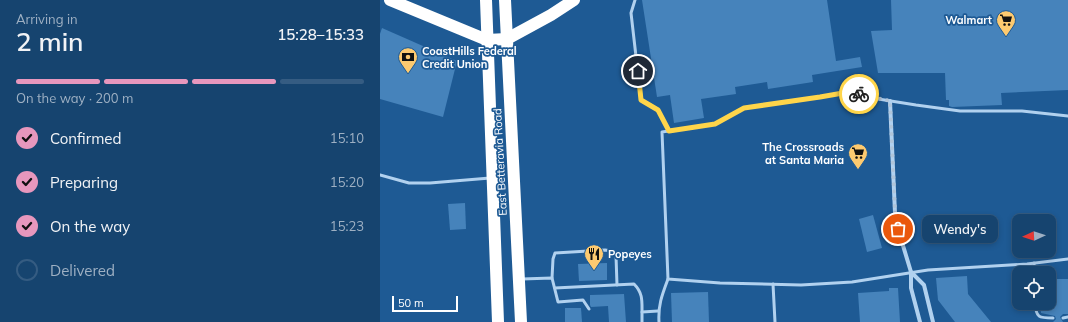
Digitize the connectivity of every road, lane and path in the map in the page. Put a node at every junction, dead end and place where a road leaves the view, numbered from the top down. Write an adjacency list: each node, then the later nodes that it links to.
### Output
1 (390, 0): 7 (highway)
2 (486, 0): 7 (highway, East Betteravia Road)
3 (505, 0): 6 (highway, East Betteravia Road)
4 (574, 0): 6 (highway)
5 (635, 0): 10 (lane)
6 (507, 39): 7 (highway); 17 (highway, East Betteravia Road)
7 (487, 40): 12 (highway, East Betteravia Road)
8 (890, 101): 9 (lane); 10 (lane); 15 (street)
9 (1068, 116)
10 (669, 131): 18 (lane)
11 (380, 175): 12 (lane)
12 (492, 178): 29 (highway, East Betteravia Road)
13 (1068, 260): 14 (lane)
14 (1034, 263): 15 (lane)
15 (911, 272): 19 (lane); 34 (street); 35 (street)
16 (552, 278): 17 (lane); 20 (lane); 21 (lane)
17 (519, 279): 30 (highway, East Betteravia Road)
18 (668, 279): 19 (lane); 24 (lane)
19 (773, 284): 33 (lane)
20 (617, 285): 21 (lane); 25 (lane)
21 (555, 288): 22 (lane)
22 (589, 309)
23 (1036, 310): 27 (lane)
24 (658, 311): 25 (lane); 32 (lane)
25 (642, 312): 31 (lane)
26 (1068, 317): 28 (lane)
27 (1053, 318)
28 (1063, 318)
29 (498, 322)
30 (521, 322)
31 (642, 322)
32 (659, 322)
33 (775, 322)
34 (920, 322)
35 (933, 322)

